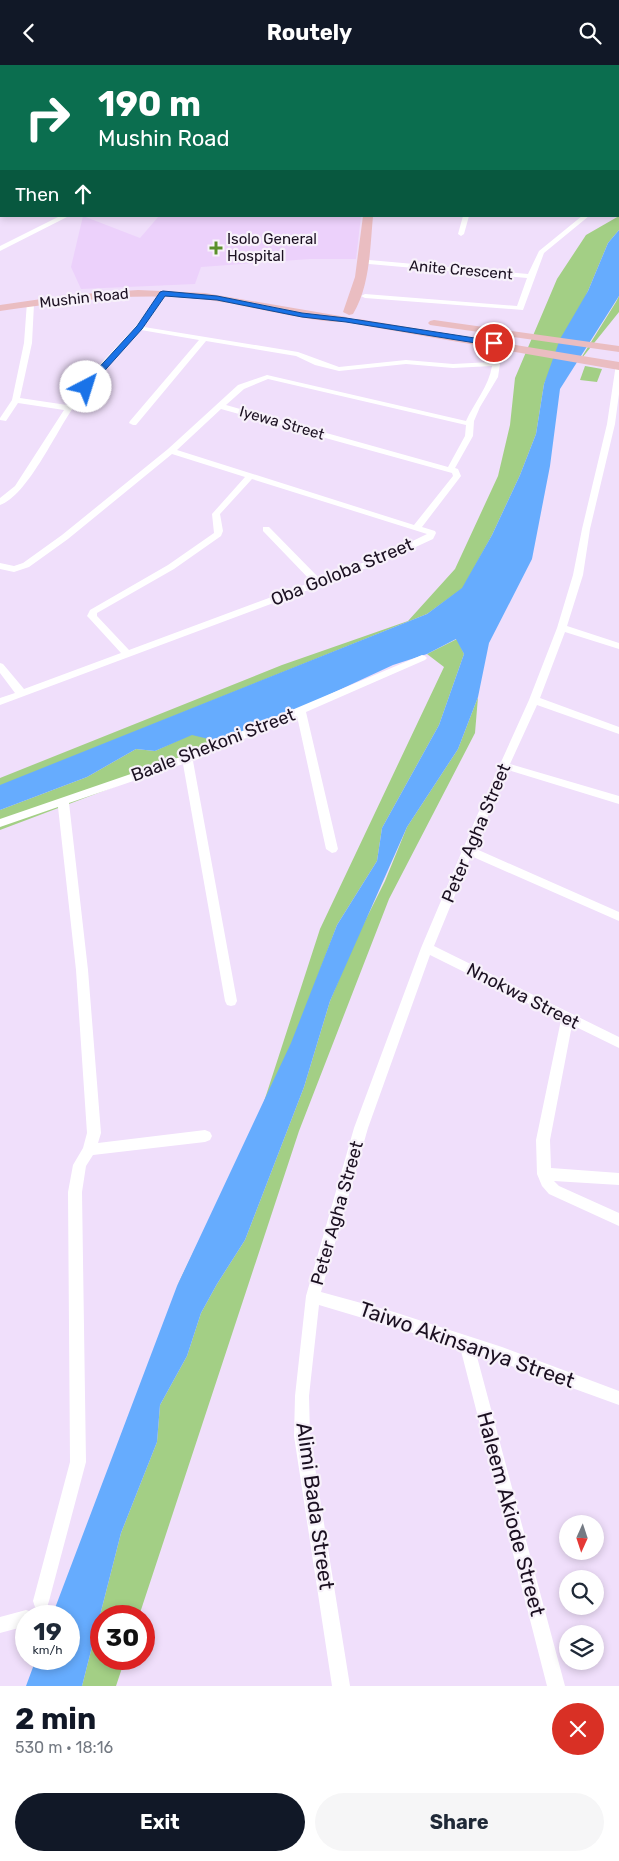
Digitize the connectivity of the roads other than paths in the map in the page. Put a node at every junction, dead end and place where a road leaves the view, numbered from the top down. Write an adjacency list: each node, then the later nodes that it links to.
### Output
1 (62, 217): 8 (street)
2 (368, 217): 16 (main road)
3 (375, 217): 10 (main road)
4 (466, 217): 6 (street)
5 (585, 217): 11 (street, Anite Crescent)
6 (461, 234)
7 (0, 238): 8 (street)
8 (10, 242): 9 (street)
9 (0, 249)
10 (368, 262): 11 (street, Anite Crescent); 15 (main road)
11 (531, 275): 15 (street)
12 (163, 293): 13 (main road, Mushin Road); 16 (main road, Mushin Road); 17 (street)
13 (30, 304): 14 (main road, Mushin Road); 23 (street)
14 (0, 307): 16 (main road, Mushin Road)
15 (364, 310): 16 (main road); 19 (main road); 20 (main road)
16 (347, 316)
17 (139, 328): 18 (street); 25 (street)
18 (205, 337): 21 (street); 27 (street)
19 (494, 343): 21 (street); 22 (main road)
20 (618, 348)
21 (496, 364): 28 (street)
22 (616, 365): 37 (street, Peter Agha Street)
23 (16, 400): 25 (street); 26 (street)
24 (220, 406): 28 (street); 29 (street, Iyewa Street); 30 (street, Iyewa Street)
25 (69, 408): 32 (street)
26 (3, 419)
27 (133, 423)
28 (470, 424): 30 (street)
29 (171, 451): 31 (street, Oba Goloba Street); 35 (street, Iyewa Street)
30 (450, 470): 33 (street)
31 (250, 476): 33 (street, Oba Goloba Street); 39 (street)
32 (0, 502)
33 (417, 527): 36 (street, Oba Goloba Street)
34 (266, 529): 36 (street)
35 (0, 567)
36 (319, 583): 39 (street, Oba Goloba Street)
37 (562, 628): 38 (street); 43 (street, Peter Agha Street)
38 (619, 646)
39 (128, 655): 42 (street, Oba Goloba Street)
40 (422, 658): 45 (street, Baale Shekoni Street)
41 (0, 666): 42 (street)
42 (22, 694): 44 (street, Oba Goloba Street)
43 (534, 700): 46 (street); 48 (street, Peter Agha Street)
44 (0, 702)
45 (301, 710): 47 (street, Baale Shekoni Street); 52 (street)
46 (619, 731)
47 (187, 759): 50 (street, Baale Shekoni Street); 56 (street)
48 (504, 766): 49 (street); 53 (street, Peter Agha Street)
49 (619, 799)
50 (63, 800): 51 (street, Baale Shekoni Street); 60 (street)
51 (0, 823)
52 (332, 849)
53 (468, 850): 54 (street); 55 (street, Peter Agha Street)
54 (619, 917)
55 (427, 948): 57 (street, Nnokwa Street); 64 (street, Peter Agha Street)
56 (231, 1001)
57 (567, 1019): 58 (street, Nnokwa Street); 61 (street)
58 (619, 1043)
59 (205, 1136): 60 (street)
60 (90, 1150): 67 (street)
61 (544, 1174): 62 (street); 63 (street)
62 (619, 1179)
63 (619, 1221)
64 (313, 1295): 65 (street, Taiwo Akinsanya Street); 70 (street, Alimi Bada Street)
65 (466, 1343): 66 (street, Taiwo Akinsanya Street); 71 (street, Haleem Akiode Street)
66 (619, 1398)
67 (41, 1601)
68 (15, 1621): 69 (street)
69 (0, 1625)
70 (342, 1686)
71 (556, 1686)

